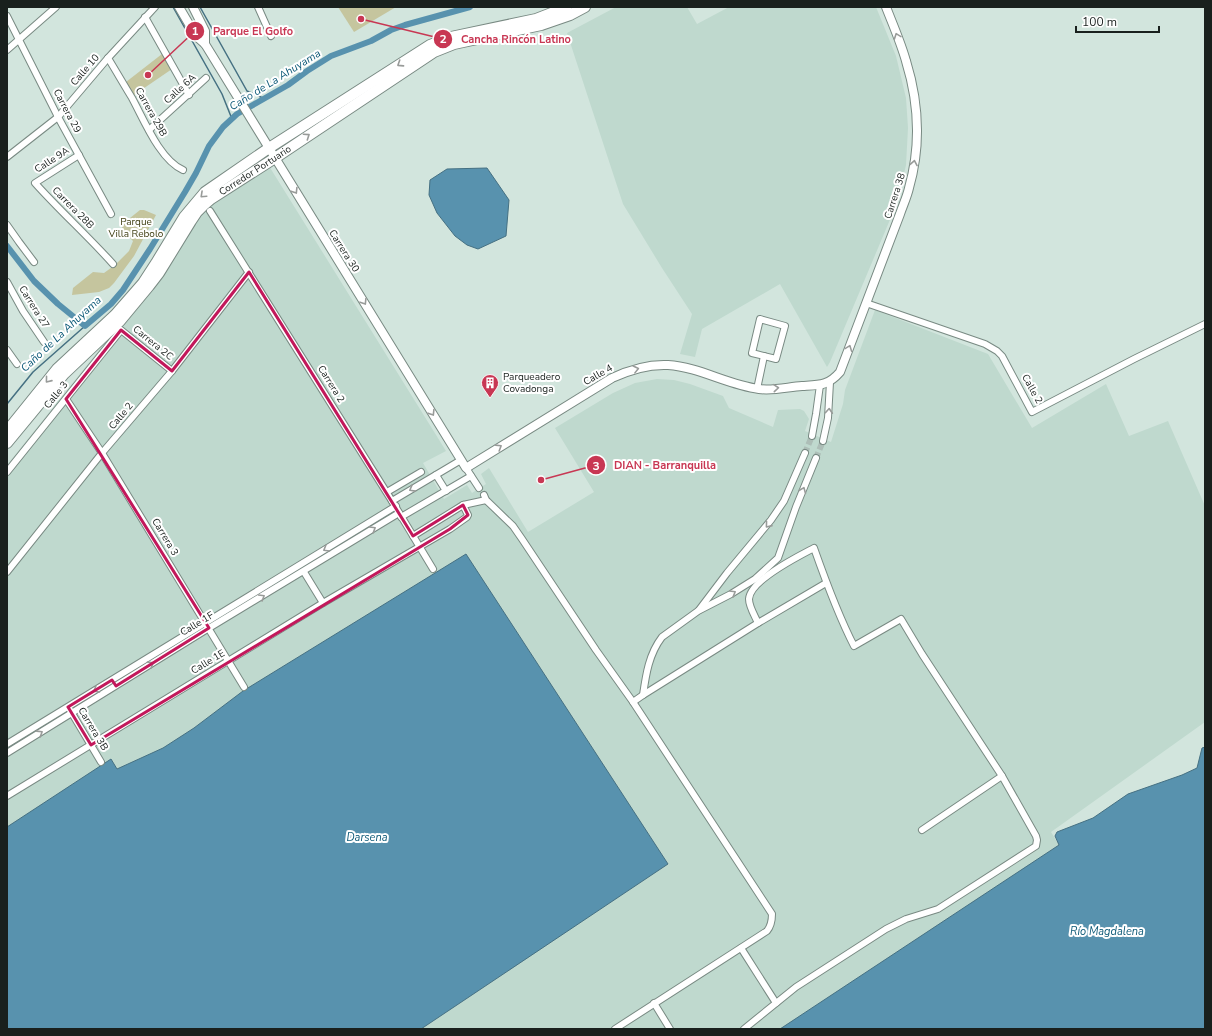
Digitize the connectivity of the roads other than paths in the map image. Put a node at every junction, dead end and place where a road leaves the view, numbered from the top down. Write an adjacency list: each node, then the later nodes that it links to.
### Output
1 (56, 7): 12 (street)
2 (155, 7): 10 (street, Calle 10)
3 (179, 7): 13 (street, Carrera 30)
4 (193, 7): 13 (street, Carrera 30)
5 (258, 7): 11 (street)
6 (568, 7): 20 (main road, Corredor Portuario, one-way to 20)
7 (586, 7): 23 (main road, Corredor Portuario, one-way to 7)
8 (886, 7): 33 (street, Carrera 38, one-way to 8)
9 (7, 16): 12 (street, Carrera 29)
10 (145, 17): 15 (street, Calle 10); 17 (street)
11 (271, 36)
12 (19, 40): 14 (street); 18 (street, Carrera 29)
13 (205, 44): 20 (street, Carrera 30)
14 (7, 50)
15 (108, 58): 18 (street, Calle 10); 19 (street, Carrera 29B)
16 (206, 78): 17 (street, Calle 6A)
17 (189, 95): 19 (street, Calle 6A)
18 (58, 117): 21 (street, Carrera 29); 22 (street, Calle 10)
19 (149, 130): 24 (street, Carrera 29B)
20 (269, 148): 23 (street, Carrera 30); 34 (main road, Corredor Portuario, one-way to 34)
21 (79, 155): 25 (street, Calle 9A); 27 (street, Carrera 29)
22 (7, 157)
23 (275, 158): 34 (main road, Corredor Portuario); 52 (street, Carrera 30, one-way to 52)
24 (183, 170)
25 (35, 183): 30 (street, Carrera 28B)
26 (210, 211): 31 (street, Carrera 2)
27 (111, 214)
28 (7, 225): 29 (street)
29 (34, 262)
30 (113, 264)
31 (249, 272): 40 (street, Calle 2); 59 (street, Carrera 2)
32 (7, 282): 36 (street, Carrera 27)
33 (866, 303): 35 (street, Calle 2); 41 (street, Carrera 38, one-way to 33)
34 (117, 324): 40 (street, Carrera 2C); 44 (street, Calle 3); 45 (main road, Corredor Portuario, one-way to 45); 48 (main road, Corredor Portuario)
35 (1205, 324)
36 (44, 342)
37 (7, 350): 39 (street)
38 (764, 356): 38 (street); 43 (street)
39 (17, 364)
40 (172, 371): 49 (street, Calle 2)
41 (830, 382): 42 (street, Calle 4); 47 (street, one-way to 41)
42 (820, 385): 43 (street, Calle 4, one-way to 42); 46 (street)
43 (757, 389): 52 (street, Calle 4, one-way to 43)
44 (66, 399): 49 (street, Carrera 3); 53 (street, Calle 3)
45 (7, 431)
46 (812, 436)
47 (823, 441)
48 (7, 443)
49 (102, 453): 67 (street, Calle 2); 74 (street, Carrera 3)
50 (805, 453): 72 (street, one-way to 72)
51 (816, 458): 72 (street, one-way to 51)
52 (464, 464): 55 (street, Calle 1F); 56 (street)
53 (7, 472)
54 (421, 472): 59 (street)
55 (436, 476): 58 (street); 60 (street, Calle 1F, one-way to 60)
56 (471, 476): 57 (street); 58 (street, Calle 1F)
57 (479, 488)
58 (446, 491): 62 (street, Calle 1F)
59 (387, 492): 60 (street, Carrera 2)
60 (394, 504): 62 (street, Carrera 2); 66 (street, Calle 1F, one-way to 66)
61 (463, 505): 63 (street); 64 (street, Calle 1E); 80 (street)
62 (400, 515): 63 (street, Carrera 2); 68 (street, Calle 1F, one-way to 62)
63 (413, 536): 64 (street, Carrera 2)
64 (419, 547): 65 (street, Carrera 2); 71 (street, Calle 1E)
65 (432, 569)
66 (289, 571): 69 (street); 74 (street, Calle 1F)
67 (7, 572)
68 (304, 572): 69 (street, Calle 1F); 71 (street)
69 (294, 578): 74 (street, Calle 1F, one-way to 69)
70 (826, 583): 73 (street); 73 (street); 87 (street)
71 (323, 603): 75 (street, Calle 1E)
72 (698, 611): 79 (street)
73 (758, 623): 79 (street)
74 (207, 625): 75 (street, Carrera 3); 76 (street, Calle 1F); 77 (street, Calle 1F, one-way to 74)
75 (229, 661): 78 (street, Carrera 3); 84 (street, Calle 1E)
76 (112, 680): 77 (street); 81 (street, Calle 1F, one-way to 81)
77 (116, 686): 82 (street, Calle 1F)
78 (244, 687)
79 (643, 695): 80 (street)
80 (633, 702): 90 (street)
81 (68, 707): 82 (street, Carrera 3B); 83 (street, Calle 1F)
82 (72, 713): 84 (street, Carrera 3B); 85 (street, Calle 1F, one-way to 82)
83 (7, 744)
84 (91, 745): 86 (street, Carrera 3B); 88 (street, Calle 1E)
85 (7, 753)
86 (101, 762)
87 (1002, 776): 89 (street); 91 (street)
88 (7, 796)
89 (922, 830)
90 (741, 948): 91 (street); 92 (street)
91 (776, 1003): 95 (street)
92 (654, 1004): 93 (street); 94 (street)
93 (615, 1029)
94 (670, 1029)
95 (744, 1029)

